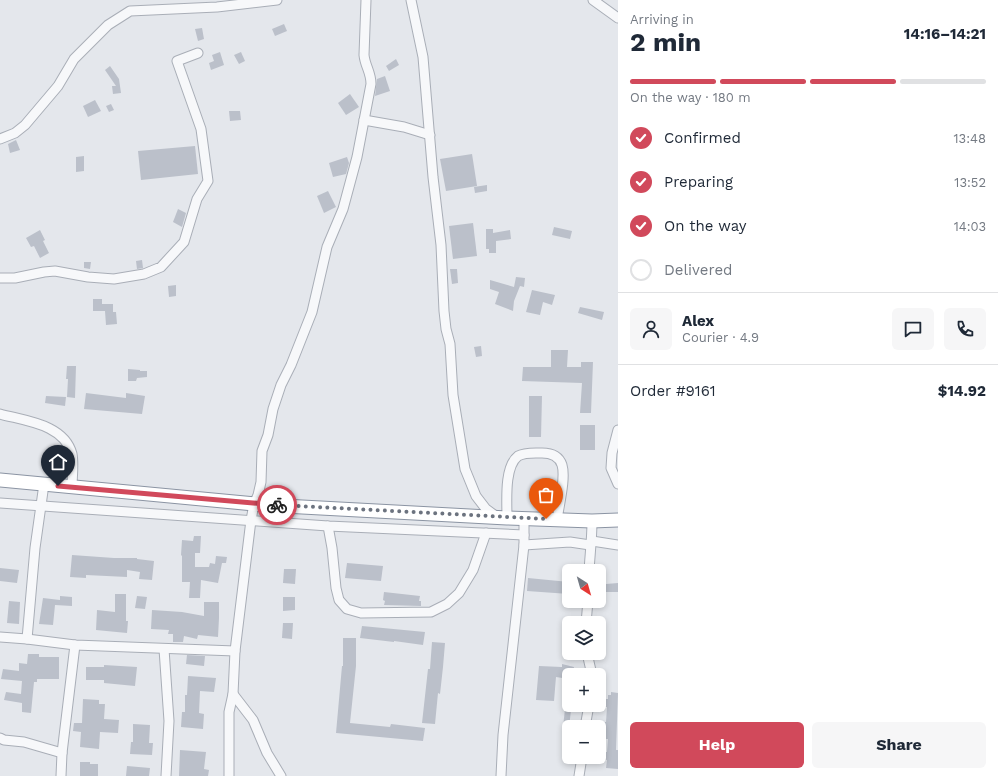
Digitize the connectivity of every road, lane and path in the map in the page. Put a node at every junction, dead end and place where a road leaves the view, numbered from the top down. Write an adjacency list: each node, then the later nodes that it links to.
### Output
1 (277, 0): 9 (street)
2 (366, 0): 7 (street)
3 (411, 0): 8 (street)
4 (592, 0): 5 (street)
5 (618, 18)
6 (198, 53): 10 (street)
7 (364, 120): 8 (street); 19 (street)
8 (430, 135): 20 (street)
9 (0, 139)
10 (0, 278)
11 (0, 414): 16 (street)
12 (618, 430): 15 (street)
13 (0, 480): 14 (highway)
14 (44, 484): 16 (highway); 18 (street)
15 (618, 484)
16 (72, 488): 19 (highway)
17 (0, 502): 18 (street)
18 (41, 504): 22 (street); 34 (street)
19 (254, 504): 20 (highway); 22 (street)
20 (502, 518): 21 (highway); 23 (street)
21 (524, 518): 23 (highway); 28 (street)
22 (251, 520): 26 (street); 37 (street)
23 (557, 520): 25 (highway)
24 (618, 520): 25 (highway)
25 (592, 521): 29 (street)
26 (328, 526): 27 (street); 27 (street)
27 (486, 533): 28 (street)
28 (524, 535): 30 (street)
29 (591, 543): 30 (street); 31 (street); 32 (street)
30 (524, 545): 46 (street)
31 (618, 545)
32 (590, 564)
33 (0, 637): 34 (street)
34 (27, 639): 35 (street)
35 (75, 645): 36 (street); 40 (street)
36 (164, 649): 37 (street); 43 (street)
37 (235, 650): 38 (street)
38 (233, 694): 44 (street); 45 (street)
39 (0, 738): 40 (street)
40 (62, 753): 42 (street)
41 (581, 764): 47 (street)
42 (61, 776)
43 (166, 776)
44 (229, 776)
45 (282, 776)
46 (500, 776)
47 (579, 776)

